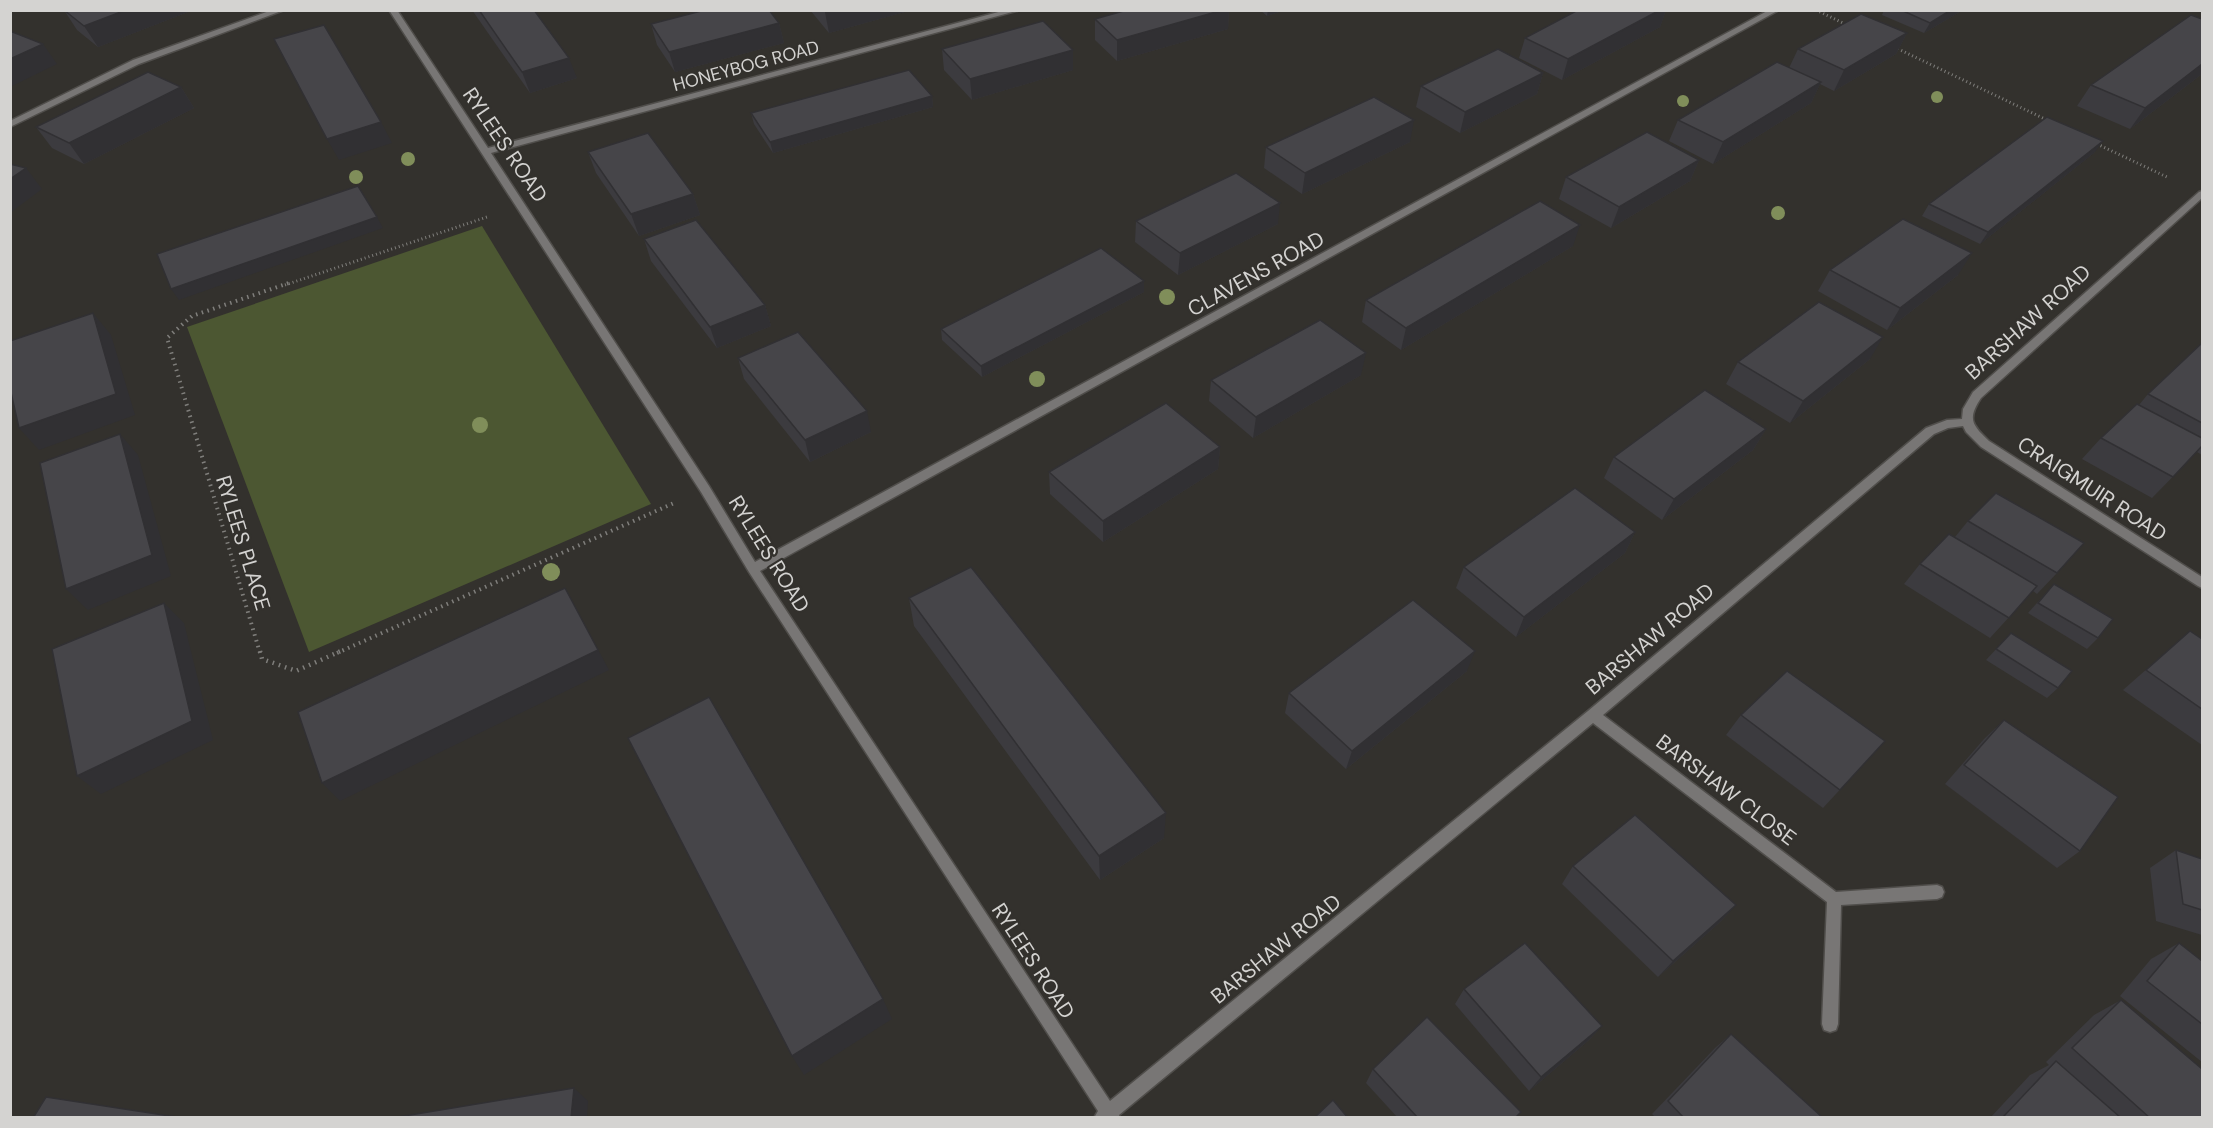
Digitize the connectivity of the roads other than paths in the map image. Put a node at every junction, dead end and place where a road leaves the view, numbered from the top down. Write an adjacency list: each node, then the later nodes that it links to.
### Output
1 (281, 10): 5 (street)
2 (393, 10): 6 (street, RYLEES ROAD)
3 (1017, 10): 6 (street, HONEYBOG ROAD)
4 (1776, 10): 9 (street, CLAVENS ROAD)
5 (10, 125)
6 (484, 152): 9 (street, RYLEES ROAD)
7 (2202, 194): 8 (street, BARSHAW ROAD)
8 (1967, 422): 10 (street, CRAIGMUIR ROAD); 11 (street, BARSHAW ROAD)
9 (753, 569): 15 (street, RYLEES ROAD)
10 (2202, 583)
11 (1593, 715): 13 (street, BARSHAW CLOSE); 15 (street, BARSHAW ROAD)
12 (1937, 892): 13 (street)
13 (1834, 899): 14 (street)
14 (1830, 1024)
15 (1108, 1116)

